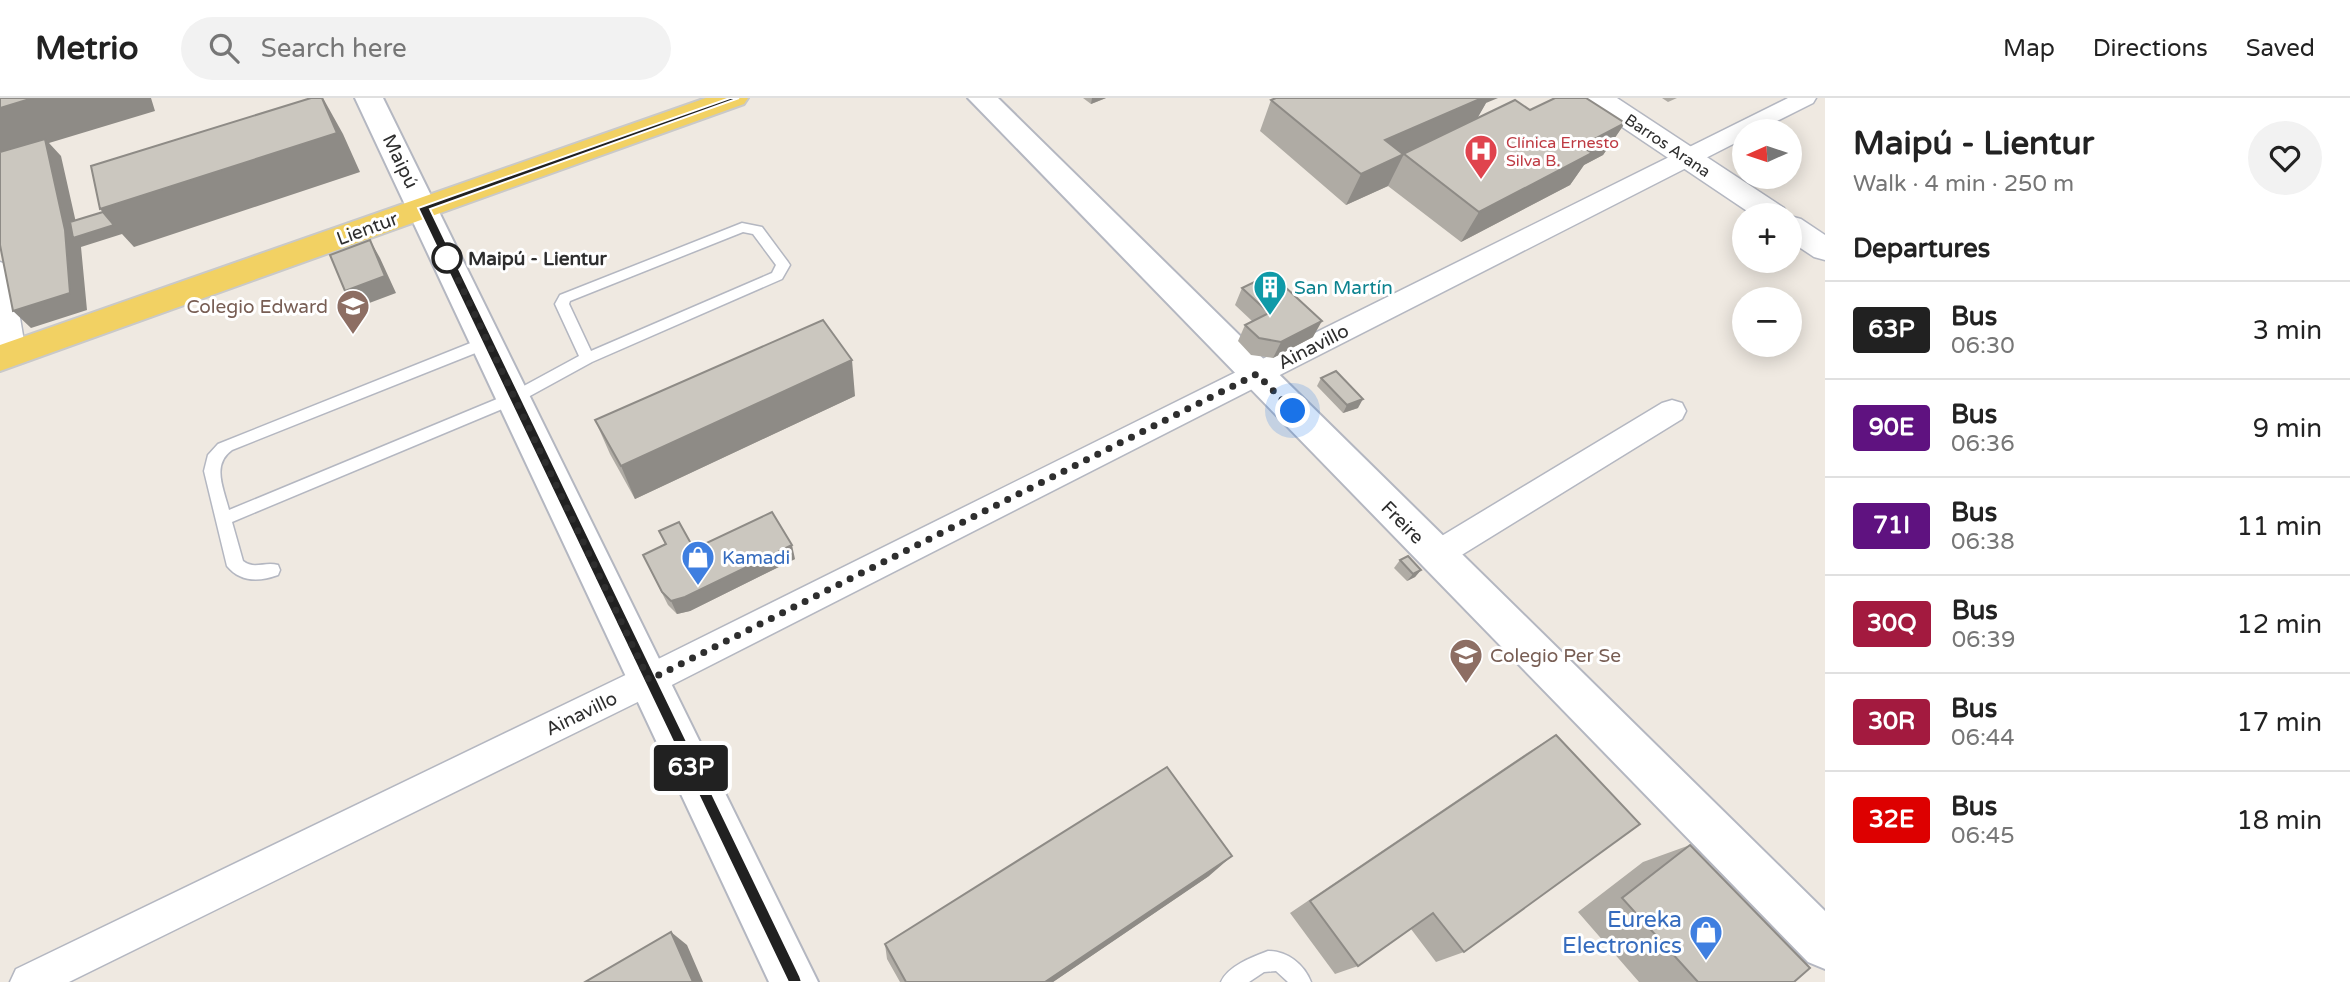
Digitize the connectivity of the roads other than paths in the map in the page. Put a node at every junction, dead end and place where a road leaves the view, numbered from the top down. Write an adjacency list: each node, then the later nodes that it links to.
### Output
1 (369, 98): 8 (main road, Maipú)
2 (734, 98): 8 (main road, Lientur)
3 (982, 98): 15 (main road, Freire)
4 (1598, 98): 6 (street, Barros Arana)
5 (1805, 98): 6 (street, Ainavillo)
6 (1688, 158): 7 (street, Barros Arana); 15 (street, Ainavillo)
7 (1756, 203)
8 (424, 208): 12 (main road, Maipú); 13 (main road, Lientur)
9 (1802, 234): 10 (street)
10 (1825, 249)
11 (0, 271): 13 (street)
12 (488, 342): 16 (main road, Maipú); 18 (lane)
13 (7, 355)
14 (587, 358): 14 (lane); 16 (lane)
15 (1257, 374): 19 (main road, Freire); 21 (street, Ainavillo)
16 (514, 398): 18 (lane); 21 (main road, Maipú)
17 (1672, 411): 19 (street)
18 (223, 519): 20 (lane)
19 (1436, 555): 22 (main road, Freire)
20 (272, 570)
21 (649, 680): 23 (street, Ainavillo); 24 (main road, Maipú)
22 (1825, 945)
23 (29, 982)
24 (794, 982)
25 (1231, 982): 26 (lane)
26 (1301, 982)

